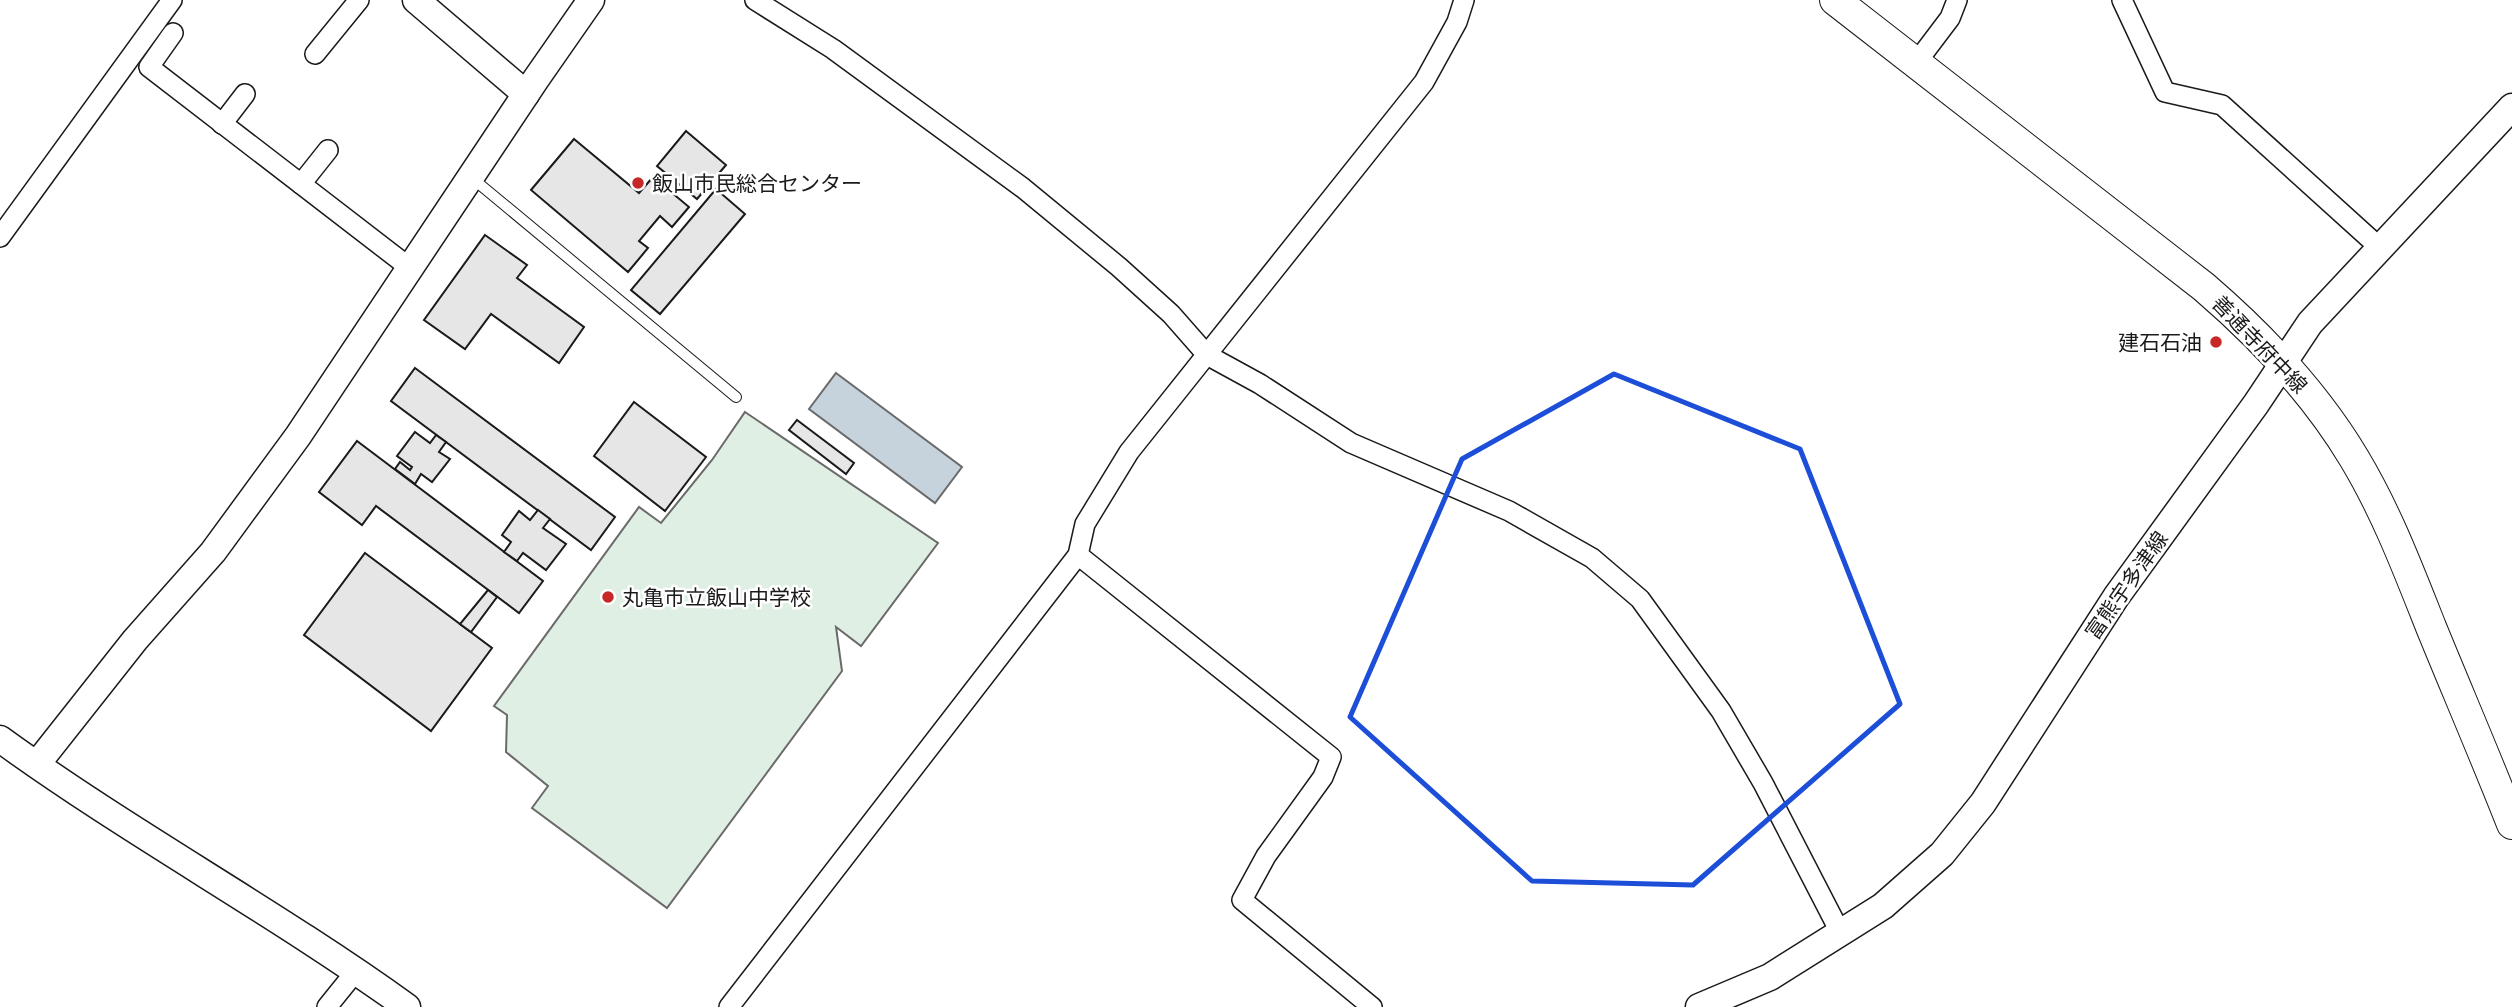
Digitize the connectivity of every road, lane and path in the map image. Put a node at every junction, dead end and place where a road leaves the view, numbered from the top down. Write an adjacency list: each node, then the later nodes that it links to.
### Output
1 (172, 0): 20 (street)
2 (359, 0): 11 (street)
3 (416, 0): 14 (street)
4 (591, 0): 14 (street)
5 (755, 0): 23 (street)
6 (1464, 0): 23 (street)
7 (1835, 0): 12 (main road, 善通寺府中線)
8 (1957, 0): 12 (street)
9 (2122, 0): 21 (street)
10 (173, 33): 16 (street)
11 (315, 54)
12 (1916, 63): 24 (main road, 善通寺府中線)
13 (246, 94): 16 (street)
14 (526, 94): 18 (street)
15 (2512, 107): 21 (street, 富熊宇多津線)
16 (222, 124): 19 (street)
17 (328, 150): 19 (street)
18 (471, 177): 22 (street); 25 (lane)
19 (301, 184): 22 (street)
20 (0, 237)
21 (2379, 247): 24 (street, 富熊宇多津線)
22 (410, 268): 28 (street)
23 (1207, 355): 26 (street); 31 (street)
24 (2282, 363): 29 (main road, 善通寺府中線); 31 (street, 富熊宇多津線)
25 (736, 397)
26 (1079, 555): 35 (street); 36 (street)
27 (0, 738): 28 (street)
28 (37, 764): 32 (street)
29 (2506, 789): 30 (main road, 善通寺府中線)
30 (2512, 824)
31 (1840, 932): 37 (street, 富熊宇多津線)
32 (356, 971): 33 (street); 34 (street)
33 (327, 1007)
34 (407, 1007)
35 (729, 1007)
36 (1372, 1007)
37 (1699, 1007)

